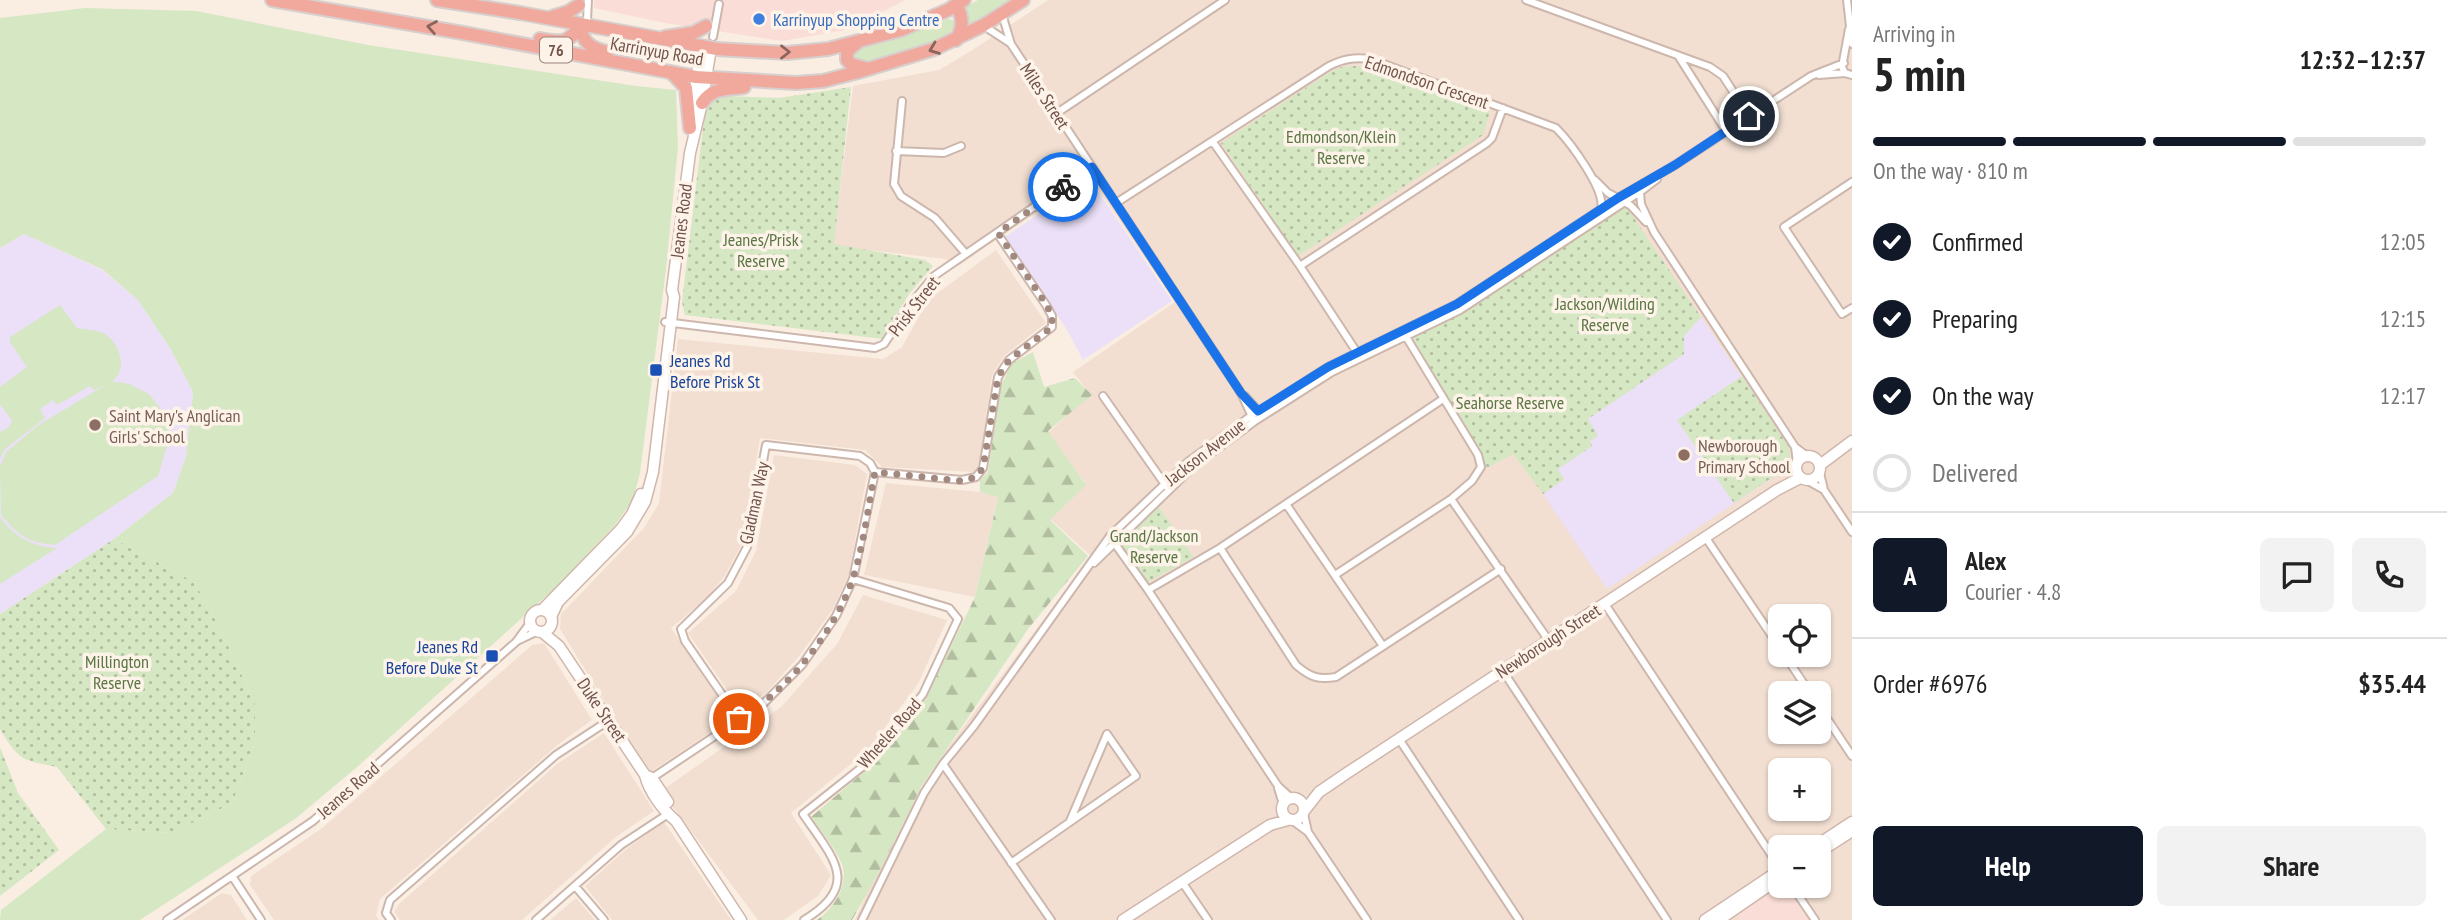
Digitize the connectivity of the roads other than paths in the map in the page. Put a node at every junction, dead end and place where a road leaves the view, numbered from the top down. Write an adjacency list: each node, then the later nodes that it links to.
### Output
1 (272, 0): 15 (highway, Karrinyup Road / 76, one-way to 1)
2 (437, 0): 11 (highway, Karrinyup Road / 76)
3 (1023, 0): 10 (highway, Karrinyup Road / 76)
4 (1225, 0): 34 (street)
5 (1526, 0): 22 (street)
6 (1847, 0): 14 (street)
7 (583, 2): 11 (highway); 13 (street)
8 (960, 3): 18 (highway, Karrinyup Road / 76); 19 (highway)
9 (719, 4): 17 (street)
10 (1002, 14): 12 (highway, Karrinyup Road / 76); 20 (street, Miles Street)
11 (549, 18): 13 (highway, Karrinyup Road / 76)
12 (984, 25): 19 (highway, Karrinyup Road / 76); 20 (street, Miles Street)
13 (581, 26): 15 (highway); 16 (highway, Karrinyup Road / 76); 24 (highway)
14 (1849, 29): 21 (street); 23 (street)
15 (463, 33): 24 (highway, Karrinyup Road / 76)
16 (658, 38): 17 (highway, Karrinyup Road / 76); 17 (highway)
17 (708, 39): 18 (highway, Karrinyup Road / 76, one-way to 18); 29 (main road, Jeanes Road)
18 (864, 40): 25 (highway)
19 (956, 40): 25 (highway, Karrinyup Road / 76, one-way to 25)
20 (1011, 44): 34 (street, Miles Street)
21 (1852, 44)
22 (1678, 56): 35 (street); 37 (street)
23 (1847, 61): 27 (street); 28 (street, Jackson Avenue)
24 (650, 68): 26 (highway, Karrinyup Road / 76)
25 (868, 69): 30 (highway, Karrinyup Road / 76)
26 (671, 72): 29 (highway, Karrinyup Road / 76); 36 (highway)
27 (1848, 74): 28 (street, Jackson Avenue)
28 (1811, 76): 35 (street, Jackson Avenue)
29 (701, 78): 30 (highway, Karrinyup Road / 76); 32 (main road, Jeanes Road); 36 (main road, Jeanes Road)
30 (796, 83): 32 (highway)
31 (902, 100): 40 (street)
32 (702, 103): 41 (main road, Jeanes Road)
33 (1503, 108): 38 (street, Edmondson Crescent); 44 (street, Edmondson Crescent); 54 (street)
34 (1056, 113): 43 (street, Miles Street)
35 (1749, 116): 37 (street, Jackson Avenue)
36 (690, 128): 41 (main road, Jeanes Road)
37 (1726, 131): 42 (street, Jackson Avenue)
38 (1213, 142): 49 (street, Edmondson Crescent); 54 (street)
39 (961, 146): 40 (street)
40 (896, 151): 53 (street)
41 (690, 153): 56 (main road, Jeanes Road)
42 (1675, 165): 46 (street, Jackson Avenue); 47 (street, Jackson Avenue)
43 (1092, 167): 49 (street, Miles Street); 52 (street, Prisk Street)
44 (1587, 170): 47 (street, Edmondson Crescent); 50 (street, Edmondson Crescent)
45 (1852, 182): 55 (street)
46 (1640, 192): 48 (street, Jackson Avenue); 51 (street)
47 (1618, 198): 50 (street, Jackson Avenue)
48 (1625, 202): 51 (street); 57 (street, Jackson Avenue)
49 (1116, 203): 59 (street, Miles Street)
50 (1601, 209): 57 (street, Jackson Avenue)
51 (1654, 232): 65 (street)
52 (998, 233): 53 (street, Prisk Street); 67 (street)
53 (966, 254): 56 (street, Prisk Street)
54 (1300, 266): 58 (street)
55 (1852, 308)
56 (668, 322): 84 (main road, Jeanes Road); 85 (main road, Jeanes Road)
57 (1404, 333): 58 (street, Jackson Avenue); 61 (street)
58 (1358, 355): 62 (street, Jackson Avenue)
59 (1241, 393): 62 (street, Miles Street); 63 (street, Miles Street)
60 (1102, 396): 69 (street)
61 (1443, 399): 71 (street); 72 (street)
62 (1260, 414): 63 (street, Jackson Avenue)
63 (1253, 419): 69 (street, Jackson Avenue)
64 (1852, 441): 66 (main road, Newborough Street)
65 (1795, 447): 66 (street); 68 (street)
66 (1815, 463): 68 (main road, Newborough Street); 68 (main road, Newborough Street); 70 (street)
67 (875, 472): 81 (street); 91 (street, Gladman Way)
68 (1800, 473): 70 (street); 75 (main road, Newborough Street)
69 (1166, 486): 74 (street, Jackson Avenue); 76 (street, Jackson Avenue)
70 (1824, 490): 73 (street)
71 (1451, 499): 78 (street); 80 (street)
72 (1286, 504): 77 (street); 80 (street)
73 (1852, 532)
74 (1110, 536): 76 (street); 79 (street, Jackson Avenue)
75 (1706, 538): 83 (main road, Newborough Street); 86 (street)
76 (1115, 544): 79 (street, Jackson Avenue); 82 (street)
77 (1220, 548): 82 (street); 89 (street)
78 (1501, 569): 87 (street); 89 (street)
79 (1083, 574): 96 (street, Jackson Avenue)
80 (1335, 575): 89 (street)
81 (853, 579): 91 (street); 125 (street, Wheeler Road)
82 (1149, 590): 99 (street)
83 (1605, 604): 87 (main road, Newborough Street); 110 (street)
84 (542, 610): 85 (main road); 85 (main road, Jeanes Road)
85 (542, 626): 88 (street, Jeanes Road); 88 (street, Jeanes Road); 92 (main road, Duke Street)
86 (1768, 630)
87 (1549, 641): 90 (main road, Newborough Street)
88 (516, 642): 112 (street, Jeanes Road)
89 (1383, 646)
90 (1503, 671): 94 (main road, Newborough Street); 131 (street)
91 (739, 719): 97 (street)
92 (608, 720): 97 (main road, Duke Street); 121 (street)
93 (1831, 724): 95 (street)
94 (1399, 738): 98 (main road, Newborough Street); 130 (street)
95 (1852, 755)
96 (943, 764): 111 (street); 126 (street, Jackson Avenue)
97 (649, 776): 101 (main road, Duke Street)
98 (1319, 792): 99 (main road, Newborough Street); 100 (main road, Newborough Street)
99 (1289, 802): 100 (main road); 102 (main road); 105 (main road, Newborough Street)
100 (1304, 812): 102 (main road, Newborough Street); 107 (street)
101 (672, 818): 115 (street); 124 (main road, Duke Street)
102 (1290, 820): 105 (main road, Newborough Street); 107 (street)
103 (1070, 821): 103 (street); 111 (street)
104 (1852, 822): 108 (main road)
105 (1270, 825): 114 (main road, Newborough Street)
106 (1852, 831): 109 (main road)
107 (1308, 832): 129 (street)
108 (1831, 836)
109 (1831, 845)
110 (1768, 851)
111 (1011, 863): 127 (street)
112 (232, 876): 119 (street, Jeanes Road); 120 (street)
113 (1768, 877): 132 (main road)
114 (1182, 881): 118 (main road, Newborough Street); 128 (street)
115 (575, 886): 122 (street); 123 (street)
116 (1768, 886): 133 (main road)
117 (1800, 898): 134 (street)
118 (1129, 919)
119 (167, 920)
120 (261, 920)
121 (391, 920)
122 (536, 920)
123 (604, 920)
124 (741, 920)
125 (804, 920)
126 (862, 920)
127 (1051, 920)
128 (1208, 920)
129 (1367, 920)
130 (1520, 920)
131 (1667, 920)
132 (1705, 920)
133 (1719, 920)
134 (1815, 920)

